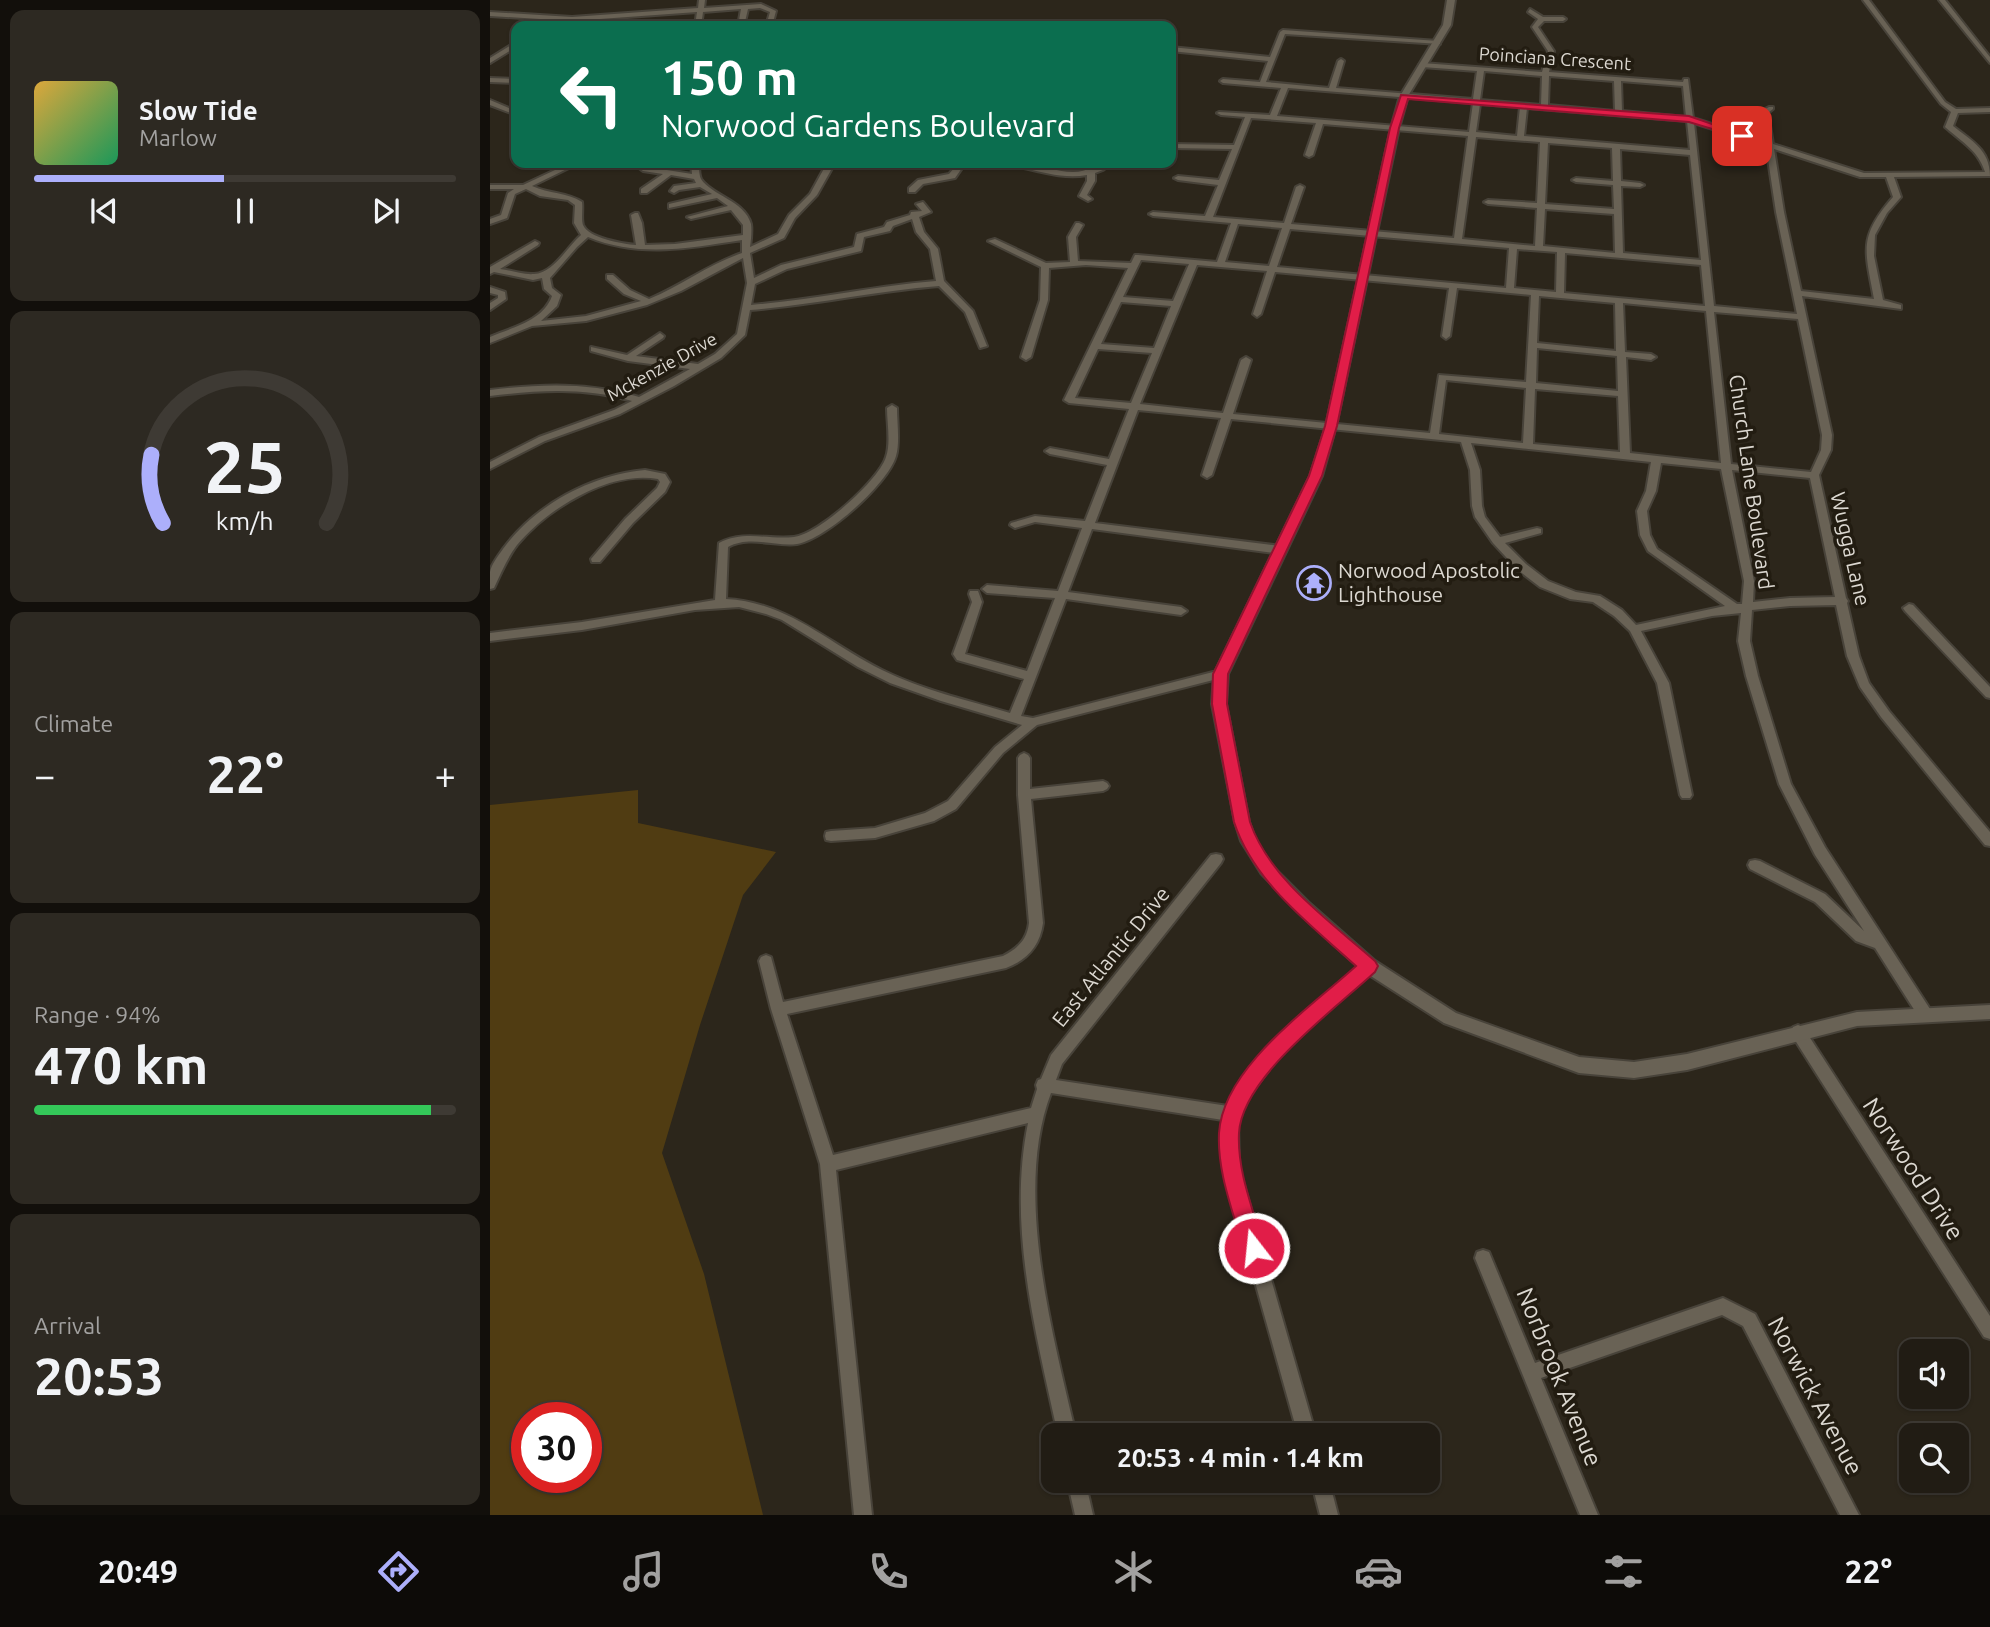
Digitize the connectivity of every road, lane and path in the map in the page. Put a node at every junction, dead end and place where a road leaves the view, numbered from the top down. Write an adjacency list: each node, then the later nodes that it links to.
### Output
1 (702, 0): 6 (street)
2 (1451, 0): 21 (street)
3 (1866, 0): 47 (street)
4 (1942, 0): 27 (street)
5 (745, 7): 6 (street); 19 (street); 20 (street)
6 (701, 10): 8 (street); 18 (street)
7 (1530, 11): 11 (street)
8 (656, 13): 10 (street); 17 (street)
9 (490, 14): 13 (street)
10 (614, 16): 15 (street); 16 (street)
11 (1542, 19): 12 (street); 30 (street)
12 (1563, 19)
13 (551, 20): 14 (street)
14 (558, 21)
15 (583, 21)
16 (613, 21)
17 (655, 21)
18 (699, 21)
19 (742, 21)
20 (770, 21)
21 (1438, 43): 24 (street); 28 (street)
22 (511, 47): 25 (street)
23 (1176, 49): 24 (street)
24 (1273, 59): 36 (street)
25 (490, 61)
26 (1341, 61): 38 (street)
27 (1990, 61)
28 (1422, 65): 29 (street, Poinciana Crescent); 39 (street)
29 (1481, 69): 30 (street, Poinciana Crescent); 41 (street)
30 (1548, 74): 31 (street, Poinciana Crescent); 44 (street)
31 (1617, 79): 34 (street, Poinciana Crescent); 50 (street)
32 (490, 80): 35 (street)
33 (1223, 81): 36 (street)
34 (1686, 82): 53 (street, Church Lane Boulevard)
35 (509, 83)
36 (1262, 85): 37 (street)
37 (1286, 87): 38 (street); 52 (street)
38 (1332, 90): 39 (street)
39 (1404, 96): 41 (street); 56 (street)
40 (491, 97): 45 (street)
41 (1477, 103): 42 (street); 57 (street)
42 (1524, 106): 44 (street); 58 (street)
43 (1771, 107): 60 (street)
44 (1544, 108): 50 (street)
45 (511, 110)
46 (1990, 110): 48 (street)
47 (1955, 111): 48 (street); 75 (street)
48 (1981, 111): 54 (street)
49 (1222, 113): 51 (street)
50 (1619, 114): 53 (street)
51 (1249, 115): 52 (street); 62 (street)
52 (1273, 117): 55 (street)
53 (1689, 119): 60 (street); 64 (street, Church Lane Boulevard)
54 (1990, 119)
55 (1320, 121): 56 (street); 65 (street)
56 (1395, 128): 57 (street); 112 (street)
57 (1473, 134): 58 (street); 115 (street)
58 (1520, 138): 59 (street)
59 (1544, 141): 63 (street); 99 (street)
60 (1769, 144): 76 (street); 142 (street, Wugga Lane)
61 (1176, 146): 62 (street)
62 (1236, 147): 81 (street)
63 (1616, 147): 64 (street); 82 (street)
64 (1693, 153): 127 (street, Church Lane Boulevard)
65 (1309, 155)
66 (564, 168): 85 (street)
67 (644, 168): 73 (street)
68 (696, 168): 80 (street)
69 (828, 168): 121 (street)
70 (954, 168): 88 (street)
71 (1033, 168): 74 (street)
72 (1102, 168): 74 (street)
73 (670, 172): 80 (street); 89 (street)
74 (1091, 173): 94 (street)
75 (1989, 174): 76 (street)
76 (1890, 177): 147 (street)
77 (490, 178): 83 (street)
78 (1178, 178): 81 (street)
79 (1576, 180): 82 (street)
80 (699, 181): 90 (street); 92 (street, Mckenzie Drive)
81 (1222, 183): 105 (street)
82 (1617, 183): 84 (street); 100 (street)
83 (500, 185): 85 (street); 86 (street)
84 (1640, 185)
85 (525, 186): 91 (street); 111 (street)
86 (490, 187)
87 (1300, 187): 110 (street)
88 (912, 190)
89 (644, 191)
90 (674, 191)
91 (512, 193): 93 (street); 106 (street)
92 (720, 195): 97 (street); 98 (street, Mckenzie Drive)
93 (502, 198)
94 (1088, 200)
95 (1488, 202): 99 (street)
96 (920, 204): 101 (street)
97 (672, 206)
98 (733, 206): 104 (street); 113 (street, Mckenzie Drive)
99 (1541, 206): 100 (street); 119 (street)
100 (1619, 212): 122 (street)
101 (914, 214): 136 (street); 137 (street)
102 (1153, 214): 105 (street)
103 (635, 215): 117 (street)
104 (691, 217)
105 (1208, 219): 107 (street)
106 (492, 221): 108 (street)
107 (1235, 222): 110 (street); 128 (street)
108 (503, 223)
109 (1079, 225): 126 (street)
110 (1287, 227): 112 (street); 131 (street)
111 (587, 234): 117 (street); 133 (street)
112 (1372, 234): 115 (street); 135 (street)
113 (747, 237): 117 (street); 121 (street, Mckenzie Drive)
114 (992, 241): 130 (street)
115 (1458, 242): 118 (street)
116 (535, 243): 124 (street)
117 (641, 247)
118 (1513, 247): 119 (street); 140 (street)
119 (1539, 249): 120 (street)
120 (1561, 251): 122 (street); 143 (street)
121 (746, 253): 136 (street, Mckenzie Drive); 145 (street)
122 (1619, 255): 127 (street)
123 (490, 258): 124 (street)
124 (510, 259): 132 (street)
125 (1194, 262): 128 (street); 129 (street); 148 (street)
126 (1074, 263): 129 (street); 130 (street)
127 (1703, 263): 152 (street, Church Lane Boulevard)
128 (1220, 264): 131 (street)
129 (1134, 265): 144 (street)
130 (1045, 266): 165 (street)
131 (1272, 269): 135 (street); 153 (street)
132 (492, 270): 133 (street)
133 (548, 274): 155 (street)
134 (610, 277): 145 (street)
135 (1363, 278): 138 (street); 177 (street)
136 (751, 283): 151 (street, Mckenzie Drive)
137 (942, 284): 151 (street); 160 (street)
138 (1453, 286): 140 (street); 157 (street)
139 (490, 290): 149 (street)
140 (1510, 291): 141 (street)
141 (1535, 293): 143 (street); 159 (street)
142 (1798, 293): 147 (street); 154 (street, Wugga Lane)
143 (1560, 296): 146 (street)
144 (1118, 299): 148 (street); 161 (street)
145 (647, 301): 155 (street)
146 (1619, 301): 152 (street); 164 (street)
147 (1879, 302): 150 (street)
148 (1176, 304): 163 (street)
149 (490, 307)
150 (1898, 307)
151 (745, 308): 169 (street, Mckenzie Drive)
152 (1709, 309): 154 (street); 186 (street, Church Lane Boulevard)
153 (1257, 314)
154 (1803, 317): 188 (street, Wugga Lane)
155 (530, 323): 158 (street)
156 (660, 336): 167 (street)
157 (1446, 336)
158 (490, 340)
159 (1533, 345): 164 (street); 170 (street)
160 (983, 346)
161 (1095, 346): 163 (street); 174 (street)
162 (594, 349): 167 (street)
163 (1156, 351): 174 (street)
164 (1621, 354): 166 (street); 172 (street)
165 (1026, 357)
166 (1651, 357)
167 (628, 358): 169 (street)
168 (1246, 360): 176 (street)
169 (699, 367): 173 (street, Mckenzie Drive)
170 (1531, 385): 172 (street); 178 (street); 180 (street)
171 (490, 393): 173 (street)
172 (1623, 394): 182 (street)
173 (639, 400): 185 (street, Mckenzie Drive)
174 (1134, 407): 176 (street); 184 (street)
175 (892, 408): 200 (street)
176 (1228, 416): 177 (street); 187 (street)
177 (1331, 426): 178 (street); 193 (street)
178 (1434, 437): 179 (street)
179 (1465, 440): 180 (street); 192 (street)
180 (1528, 447): 182 (street)
181 (1050, 451): 184 (street)
182 (1625, 457): 183 (street)
183 (1656, 460): 186 (street); 202 (street)
184 (1113, 463): 190 (street)
185 (490, 466)
186 (1726, 467): 188 (street); 202 (street, Church Lane Boulevard)
187 (1207, 475)
188 (1814, 475): 199 (street, Wugga Lane)
189 (1015, 525): 190 (street)
190 (1090, 525): 193 (street); 198 (street)
191 (1537, 531): 192 (street)
192 (1497, 541): 204 (street)
193 (1281, 550): 206 (street)
194 (596, 559): 195 (street)
195 (490, 585)
196 (987, 589): 198 (street)
197 (974, 594): 207 (street)
198 (1062, 595): 203 (street); 207 (street)
199 (1843, 601): 202 (street); 216 (street, Wugga Lane)
200 (720, 604): 205 (street); 209 (street)
201 (1909, 608): 208 (street)
202 (1743, 609): 204 (street); 219 (street, Church Lane Boulevard)
203 (1181, 611)
204 (1634, 629): 214 (street)
205 (490, 637)
206 (1221, 674): 210 (street); 221 (street)
207 (1029, 676): 209 (street)
208 (1990, 694)
209 (1014, 719): 210 (street)
210 (1033, 722): 215 (street)
211 (1024, 758): 213 (street)
212 (1102, 786): 213 (street)
213 (1024, 795): 222 (street)
214 (1686, 795)
215 (831, 836)
216 (1990, 841)
217 (1216, 859): 226 (street, East Atlantic Drive)
218 (1755, 865): 219 (street)
219 (1880, 944): 224 (street, Church Lane Boulevard)
220 (766, 961): 222 (street)
221 (1369, 966): 225 (street); 228 (street)
222 (778, 1009): 229 (street)
223 (1990, 1012): 224 (street)
224 (1926, 1014): 225 (street)
225 (1798, 1032): 231 (street, Norwood Drive)
226 (1043, 1086): 227 (street, East Atlantic Drive); 228 (street)
227 (1035, 1114): 229 (street); 233 (street, East Atlantic Drive)
228 (1232, 1114): 234 (street)
229 (828, 1164): 237 (street)
230 (1483, 1258): 232 (street, Norbrook Avenue)
231 (1990, 1331)
232 (1531, 1373): 240 (street, Norbrook Avenue); 241 (street, Norwick Avenue)
233 (1064, 1423)
234 (1304, 1423)
235 (1079, 1493): 238 (street)
236 (1323, 1493): 239 (street)
237 (863, 1515)
238 (1083, 1515)
239 (1329, 1515)
240 (1589, 1515)
241 (1850, 1515)

